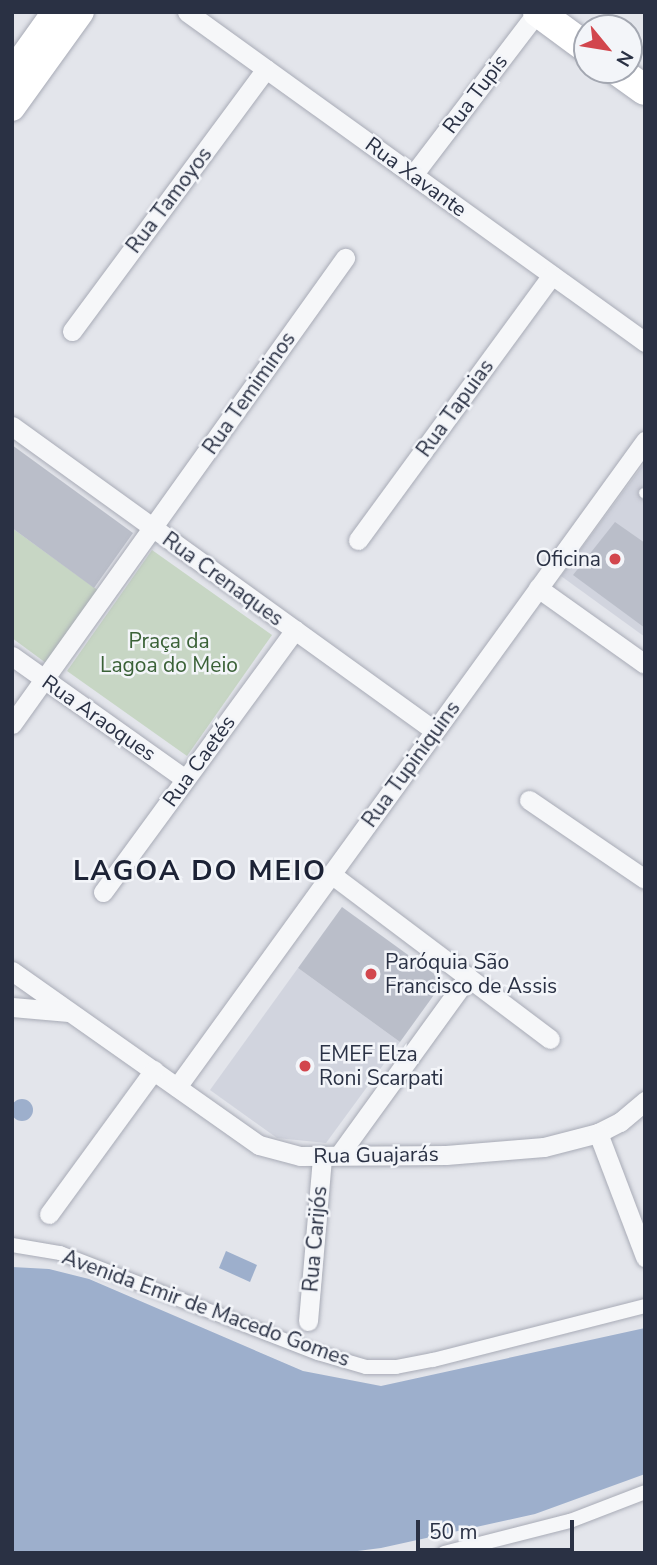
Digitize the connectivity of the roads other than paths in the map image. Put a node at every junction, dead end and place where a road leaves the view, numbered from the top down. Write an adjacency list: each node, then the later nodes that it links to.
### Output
1 (55, 12): 7 (main road)
2 (81, 12): 8 (main road)
3 (187, 12): 6 (street, Rua Xavante)
4 (537, 12): 5 (main road); 9 (street, Rua Tupis)
5 (573, 38)
6 (266, 69): 9 (street, Rua Xavante); 12 (street, Rua Tamoyos)
7 (12, 72)
8 (12, 108)
9 (413, 175): 11 (street, Rua Xavante)
10 (345, 258): 16 (street, Rua Temiminos)
11 (552, 275): 13 (street, Rua Xavante); 17 (street, Rua Tapuias)
12 (72, 331)
13 (645, 342)
14 (12, 426): 16 (street, Rua Crenaques)
15 (645, 441): 18 (street, Rua Tupiniquins)
16 (154, 528): 19 (street, Rua Crenaques); 22 (street, Rua Temiminos)
17 (358, 540)
18 (538, 588): 21 (street); 24 (street, Rua Tupiniquins)
19 (295, 630): 24 (street, Rua Crenaques); 25 (street, Rua Caetés)
20 (12, 656): 22 (street, Rua Araoques)
21 (645, 664)
22 (44, 680): 23 (street, Rua Temiminos); 25 (street, Rua Araoques)
23 (12, 724)
24 (435, 731): 27 (street, Rua Tupiniquins)
25 (185, 779): 29 (street, Rua Caetés)
26 (529, 800): 28 (street)
27 (331, 874): 31 (street); 36 (street, Rua Tupiniquins)
28 (645, 879)
29 (103, 892)
30 (12, 971): 33 (street)
31 (468, 978): 34 (street); 39 (street)
32 (12, 1007): 33 (street, Rua Guajarás)
33 (70, 1012): 35 (street, Rua Guajarás)
34 (550, 1039)
35 (154, 1070): 36 (street, Rua Guajarás); 40 (street)
36 (177, 1087): 39 (street, Rua Guajarás)
37 (645, 1101): 38 (street, Rua Guajarás)
38 (598, 1133): 39 (street, Rua Guajarás); 42 (street)
39 (331, 1156): 44 (street, Rua Carijós)
40 (49, 1214)
41 (12, 1245): 43 (street, Avenida Emir de Macedo Gomes)
42 (645, 1257)
43 (645, 1307)
44 (308, 1321)
45 (645, 1492): 46 (street)
46 (444, 1553)

